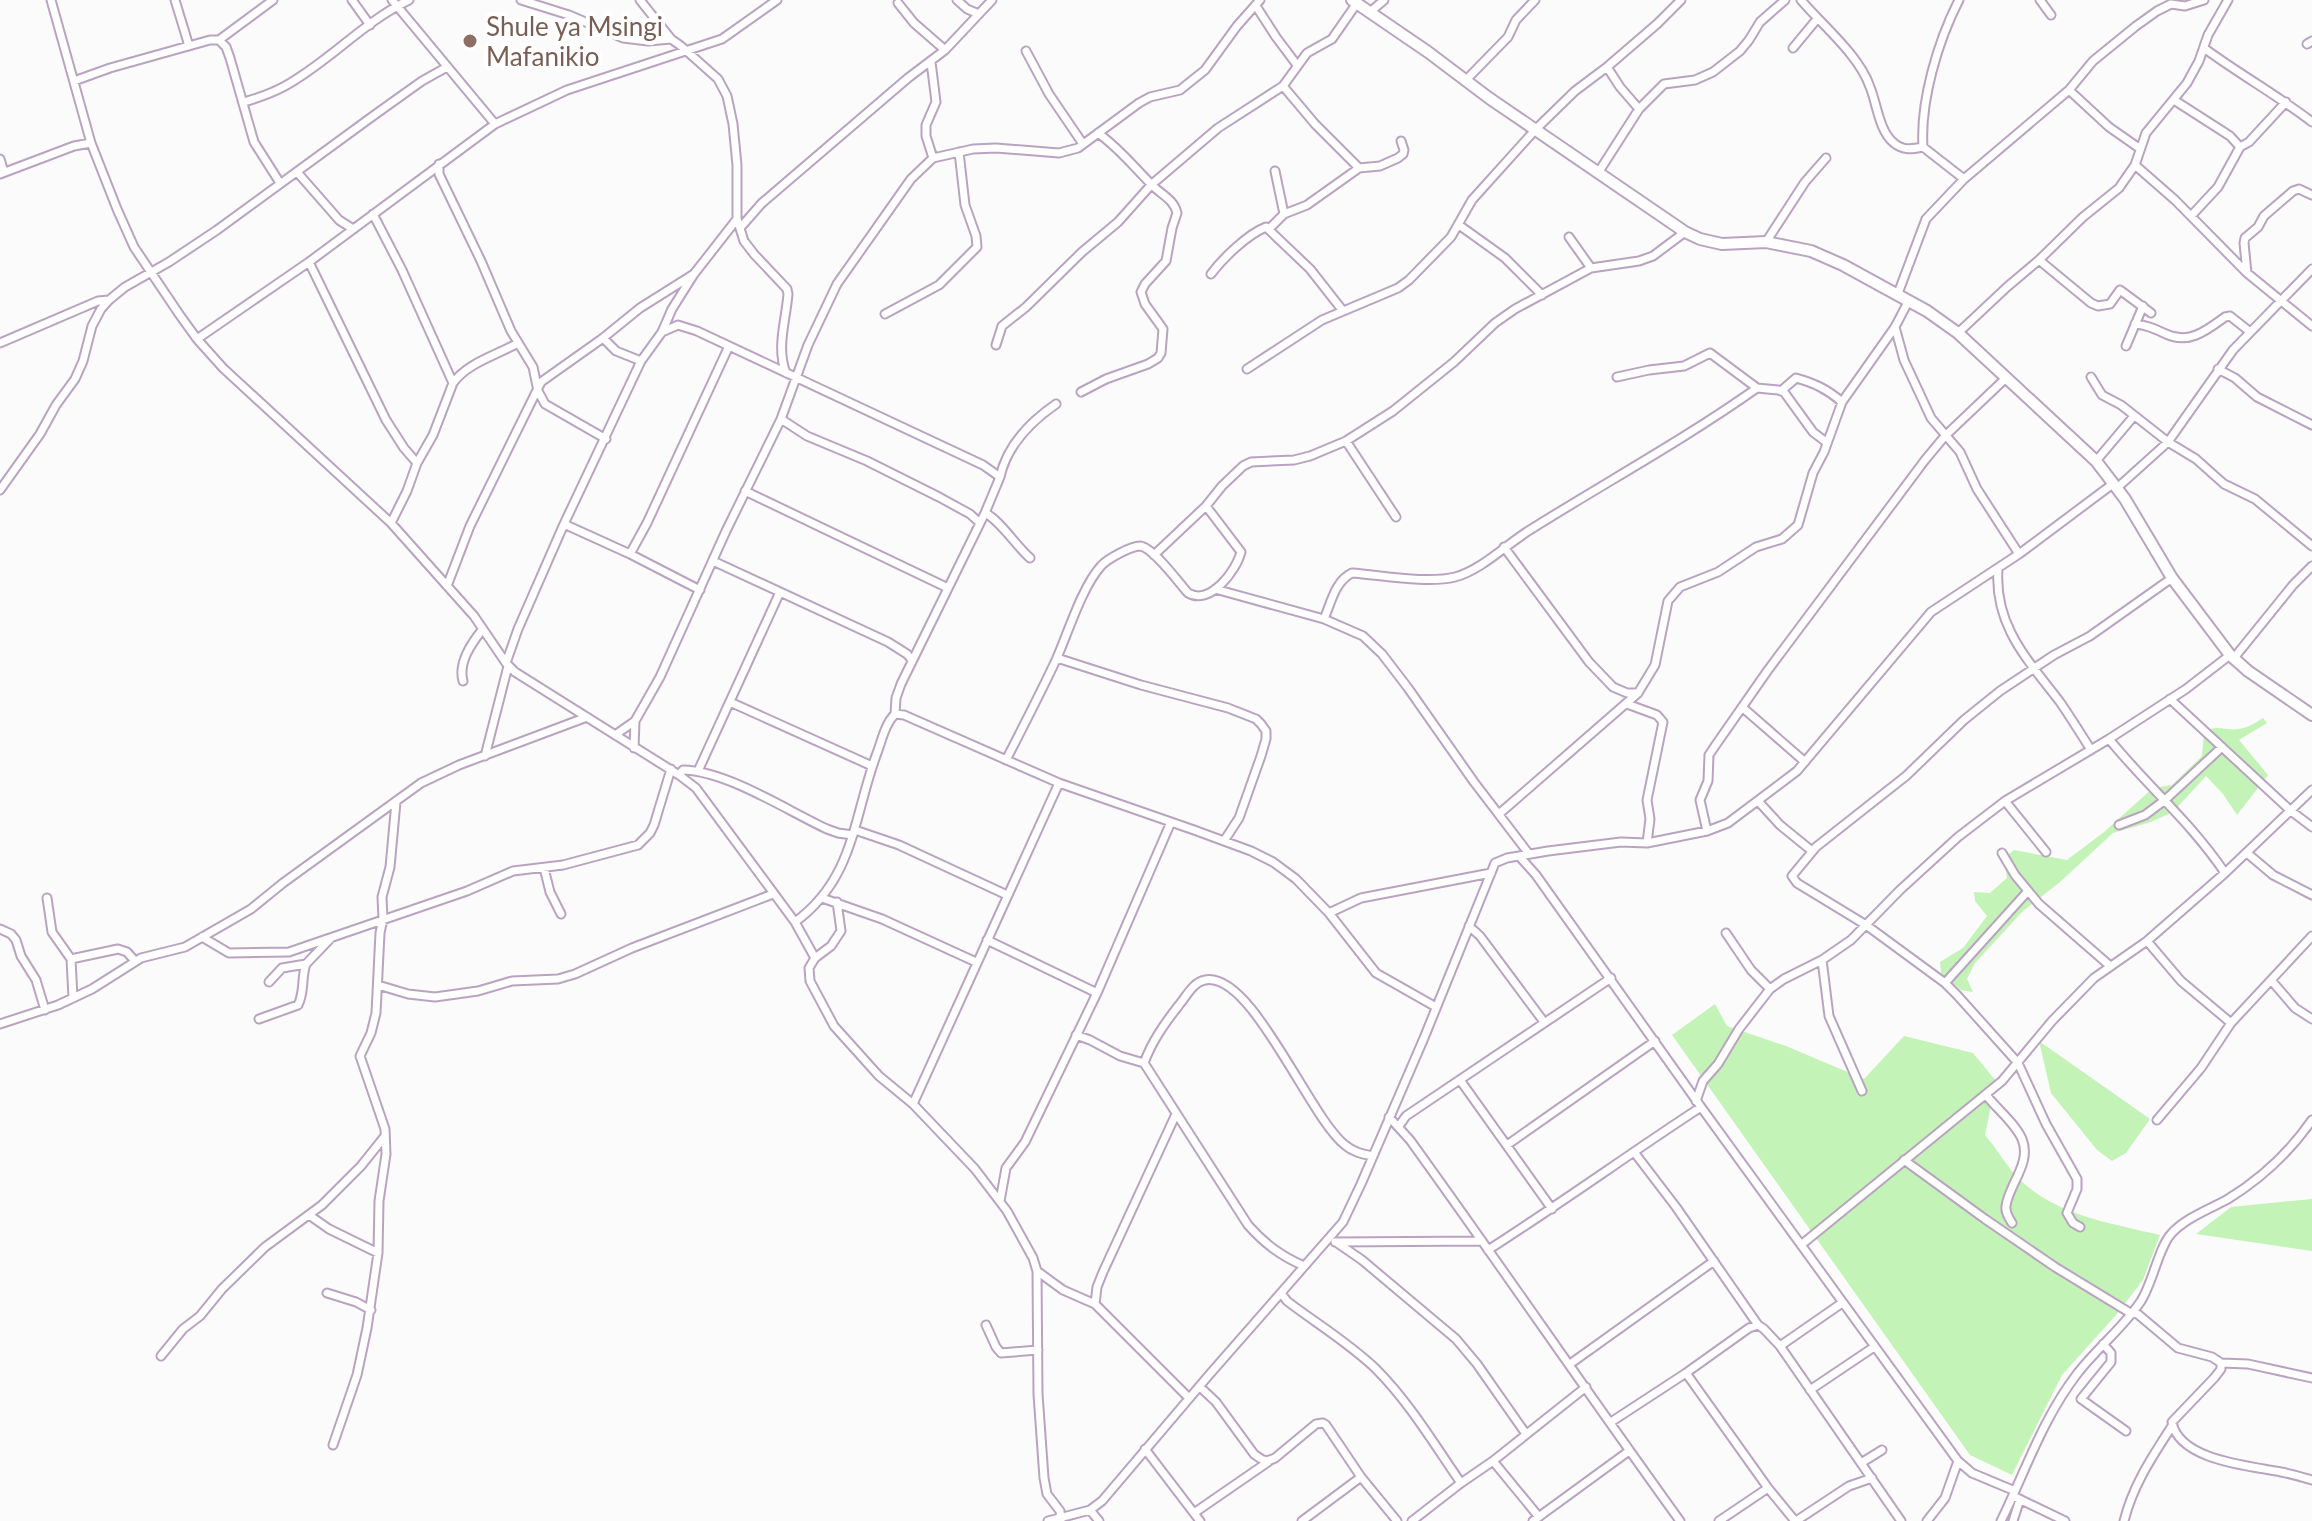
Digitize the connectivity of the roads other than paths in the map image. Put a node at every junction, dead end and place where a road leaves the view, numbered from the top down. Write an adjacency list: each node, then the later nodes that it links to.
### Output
1 (51, 0): 42 (street)
2 (175, 0): 32 (street)
3 (273, 0): 31 (street)
4 (352, 0): 29 (street)
5 (409, 0): 22 (street)
6 (521, 0): 30 (street)
7 (640, 0): 30 (street)
8 (777, 0): 36 (street)
9 (957, 0): 26 (street)
10 (992, 0): 26 (street)
11 (1384, 0): 25 (street)
12 (1535, 0): 43 (street)
13 (1681, 0): 41 (street)
14 (1785, 0): 49 (street)
15 (1801, 0): 28 (street)
16 (1959, 0): 57 (street)
17 (2204, 0): 21 (street)
18 (2228, 0): 34 (street)
19 (2043, 1): 27 (street)
20 (1355, 2): 25 (street); 39 (street)
21 (2169, 2): 45 (street)
22 (394, 3): 29 (street); 40 (street)
23 (898, 3): 35 (street)
24 (1258, 3): 39 (street); 53 (street)
25 (1370, 12): 43 (street)
26 (979, 14): 35 (street)
27 (2051, 15)
28 (1817, 19): 33 (street); 57 (street)
29 (370, 25): 47 (street)
30 (671, 39): 36 (street)
31 (219, 40): 32 (street); 47 (street)
32 (189, 46): 42 (street)
33 (1793, 48)
34 (2204, 48): 46 (street); 48 (street)
35 (945, 50): 38 (street)
36 (687, 51): 51 (street); 78 (street)
37 (1026, 51): 56 (street)
38 (931, 62): 61 (street); 78 (street)
39 (1297, 65): 44 (street)
40 (447, 67): 51 (street); 68 (street)
41 (1607, 67): 49 (street); 52 (street)
42 (74, 81): 55 (street)
43 (1465, 81): 52 (street)
44 (1283, 86): 66 (street); 73 (street)
45 (2069, 90): 59 (street); 71 (street)
46 (2174, 100): 58 (street); 59 (street)
47 (244, 102): 72 (street)
48 (2286, 102): 50 (street); 58 (street)
49 (1639, 109): 70 (street)
50 (2312, 122)
51 (495, 124): 64 (street)
52 (1536, 129): 70 (street); 79 (street)
53 (1098, 133): 56 (street); 73 (street)
54 (1401, 141): 66 (street)
55 (91, 143): 69 (street); 89 (street)
56 (1083, 144): 60 (street)
57 (1923, 147): 71 (street)
58 (2240, 147): 77 (street)
59 (2139, 148): 65 (street)
60 (959, 152): 61 (street); 101 (street)
61 (933, 158): 119 (street)
62 (1826, 158): 84 (street)
63 (0, 159): 69 (street)
64 (439, 164): 75 (street); 111 (street)
65 (2135, 165): 77 (street); 85 (street)
66 (1359, 168): 76 (street)
67 (1275, 171): 76 (street)
68 (297, 172): 72 (street); 80 (street)
69 (2, 173)
70 (1598, 173): 82 (street)
71 (1964, 179): 94 (street)
72 (280, 183): 89 (street)
73 (1151, 185): 112 (street); 127 (street)
74 (2312, 195): 90 (street)
75 (373, 214): 80 (street); 123 (street)
76 (1284, 214): 81 (street)
77 (2191, 216): 90 (street)
78 (738, 223): 91 (street); 118 (street)
79 (1459, 225): 93 (street); 99 (street)
80 (353, 229): 86 (street)
81 (1269, 229): 92 (street); 99 (street)
82 (1685, 232): 84 (street); 87 (street)
83 (1569, 237): 87 (street)
84 (1766, 242): 94 (street)
85 (2039, 260): 98 (street); 107 (street)
86 (309, 262): 109 (street); 141 (street)
87 (1591, 268): 93 (street)
88 (2312, 269): 96 (street)
89 (152, 271): 95 (street); 109 (street)
90 (2247, 273): 96 (street)
91 (694, 274): 106 (street); 108 (street)
92 (1211, 274)
93 (1542, 295): 137 (street)
94 (1897, 296): 97 (street)
95 (109, 300): 110 (street); 144 (street)
96 (2281, 301): 103 (street); 105 (street)
97 (1908, 302): 104 (street); 107 (street)
98 (2143, 306): 100 (street); 102 (street)
99 (1343, 311): 116 (street)
100 (2151, 313)
101 (885, 314)
102 (2135, 324): 105 (street); 114 (street)
103 (2312, 326)
104 (1895, 327): 128 (street); 135 (street)
105 (2249, 331): 117 (street)
106 (662, 332): 113 (street); 115 (street)
107 (1958, 333): 121 (street)
108 (603, 338): 115 (street); 124 (street)
109 (197, 339): 149 (street)
110 (0, 343)
111 (518, 343): 123 (street); 124 (street)
112 (996, 345)
113 (729, 346): 118 (street); 154 (street)
114 (2126, 346)
115 (641, 361): 136 (street)
116 (1247, 369)
117 (2218, 369): 134 (street); 139 (street)
118 (786, 373): 119 (street)
119 (796, 377): 133 (street); 142 (street)
120 (1617, 377): 125 (street)
121 (2007, 377): 135 (street); 140 (street)
122 (2091, 377): 132 (street)
123 (453, 383): 141 (street)
124 (537, 386): 129 (street); 130 (street)
125 (1757, 388): 126 (street); 153 (street)
126 (1781, 391): 128 (street); 138 (street)
127 (1081, 392)
128 (1842, 402): 138 (street)
129 (532, 403): 130 (street); 162 (street)
130 (545, 404): 136 (street)
131 (1056, 404): 142 (street)
132 (2134, 416): 139 (street); 140 (street)
133 (781, 419): 145 (street); 150 (street)
134 (2312, 425)
135 (1945, 436): 155 (street); 179 (street)
136 (606, 439): 151 (street)
137 (1346, 441): 146 (street); 148 (street)
138 (1826, 442): 175 (street)
139 (2168, 442): 143 (street); 152 (street)
140 (2096, 461): 143 (street)
141 (417, 463): 149 (street)
142 (1000, 477): 147 (street)
143 (2116, 486): 155 (street); 161 (street)
144 (0, 490)
145 (745, 491): 158 (street); 163 (street)
146 (1206, 506): 156 (street); 164 (street)
147 (985, 513): 150 (street); 157 (street)
148 (1396, 517)
149 (391, 523): 162 (street)
150 (980, 523): 163 (street)
151 (564, 524): 154 (street); 172 (street)
152 (2312, 546)
153 (1504, 547): 167 (street); 175 (street)
154 (630, 554): 165 (street)
155 (2019, 554): 160 (street)
156 (1154, 555): 164 (street); 170 (street)
157 (1030, 558)
158 (713, 561): 165 (street); 166 (street)
159 (2312, 566): 169 (street)
160 (1998, 569): 173 (street); 191 (street)
161 (2172, 578): 169 (street); 173 (street)
162 (447, 586): 168 (street)
163 (948, 588): 171 (street)
164 (1215, 589): 167 (street)
165 (700, 590): 183 (street)
166 (780, 592): 171 (street); 177 (street)
167 (1324, 619): 203 (street)
168 (482, 630): 172 (street); 174 (street)
169 (2232, 657): 176 (street); 180 (street)
170 (1057, 658): 190 (street); 209 (street)
171 (912, 660): 181 (street)
172 (507, 665): 182 (street); 189 (street)
173 (2033, 668): 188 (street); 211 (street)
174 (463, 681)
175 (1638, 693): 178 (street)
176 (2170, 699): 185 (street); 186 (street)
177 (730, 702): 192 (street); 194 (street)
178 (1627, 704): 203 (street); 210 (street)
179 (1742, 707): 191 (street); 207 (street)
180 (2310, 709)
181 (895, 714): 190 (street); 192 (street)
182 (587, 717): 184 (street); 189 (street)
183 (635, 721): 184 (street); 187 (street)
184 (615, 735): 187 (street)
185 (2109, 739): 188 (street); 198 (street)
186 (2222, 747): 198 (street); 202 (street)
187 (634, 748): 193 (street)
188 (2091, 750): 200 (street)
189 (485, 756): 201 (street)
190 (1006, 760): 196 (street)
191 (1805, 762): 199 (street)
192 (872, 766): 208 (street)
193 (671, 769): 195 (street); 217 (street)
194 (698, 771): 195 (street); 208 (street)
195 (679, 775): 221 (street)
196 (1059, 783): 204 (street); 222 (street)
197 (2312, 790): 202 (street)
198 (2165, 800): 205 (street); 219 (street)
199 (1758, 801): 207 (street); 211 (street)
200 (2005, 801): 212 (street); 231 (street)
201 (396, 802): 229 (street); 236 (street)
202 (2291, 811): 206 (street); 214 (street)
203 (1499, 814): 215 (street)
204 (1171, 822): 209 (street); 253 (street)
205 (2119, 825)
206 (2312, 827)
207 (1707, 831): 210 (street)
208 (854, 833): 222 (street); 225 (street)
209 (1224, 841): 227 (street)
210 (1647, 843): 215 (street)
211 (1812, 851): 231 (street)
212 (2046, 852)
213 (2002, 853): 220 (street)
214 (2247, 853): 219 (street); 223 (street)
215 (1529, 854): 216 (street)
216 (1519, 856): 218 (street); 247 (street)
217 (544, 868): 228 (street); 229 (street)
218 (1491, 873): 227 (street); 232 (street)
219 (2225, 873): 239 (street)
220 (2028, 891): 246 (street); 250 (street)
221 (773, 894): 230 (street); 251 (street)
222 (1007, 895): 238 (street)
223 (2312, 895)
224 (47, 898): 241 (street)
225 (822, 898): 226 (street); 230 (street)
226 (837, 902): 240 (street); 244 (street)
227 (1329, 913): 255 (street)
228 (561, 914)
229 (383, 919): 237 (street); 251 (street)
230 (795, 922): 240 (street)
231 (1866, 925): 242 (street); 250 (street)
232 (1469, 926): 255 (street); 259 (street)
233 (0, 929): 256 (street)
234 (1726, 933): 252 (street)
235 (2312, 936): 248 (street)
236 (202, 937): 237 (street); 243 (street)
237 (332, 937): 245 (street)
238 (987, 940): 244 (street); 253 (street)
239 (2147, 941): 246 (street); 260 (street)
240 (815, 958): 269 (street)
241 (71, 959): 243 (street); 254 (street)
242 (1822, 960): 252 (street); 267 (street)
243 (135, 961): 254 (street)
244 (976, 962): 269 (street)
245 (306, 964): 249 (street); 257 (street)
246 (2109, 965): 265 (street)
247 (1611, 978): 259 (street); 263 (street)
248 (2271, 980): 258 (street); 260 (street)
249 (269, 982)
250 (1945, 983): 265 (street)
251 (378, 985): 276 (street)
252 (1770, 989): 270 (street)
253 (1097, 993): 262 (street)
254 (73, 998): 256 (street)
255 (1436, 1007): 272 (street)
256 (45, 1010): 261 (street)
257 (259, 1019)
258 (2312, 1019)
259 (1544, 1022): 266 (street)
260 (2231, 1023): 273 (street)
261 (0, 1024)
262 (1076, 1035): 264 (street); 281 (street)
263 (1655, 1041): 270 (street); 277 (street)
264 (1144, 1063): 271 (street); 279 (street)
265 (2018, 1063): 268 (street); 285 (street)
266 (1460, 1080): 275 (street); 277 (street)
267 (1862, 1091)
268 (1986, 1095): 280 (street); 284 (street)
269 (913, 1104): 281 (street)
270 (1698, 1104): 278 (street); 288 (street)
271 (1176, 1114): 292 (street); 297 (street)
272 (1389, 1117): 275 (street); 279 (street)
273 (2157, 1120)
274 (2312, 1120): 299 (street)
275 (1399, 1126): 287 (street)
276 (385, 1136): 283 (street); 290 (street)
277 (1507, 1145): 282 (street)
278 (1634, 1152): 282 (street); 291 (street)
279 (1373, 1156): 286 (street)
280 (1904, 1160): 288 (street); 299 (street)
281 (1000, 1201): 293 (street)
282 (1552, 1209): 289 (street)
283 (309, 1215): 290 (street); 306 (street)
284 (2012, 1223)
285 (2080, 1227)
286 (1333, 1240): 287 (street); 292 (street); 318 (street)
287 (1482, 1241): 289 (street)
288 (1801, 1245): 296 (street)
289 (1488, 1250): 308 (street)
290 (378, 1253): 298 (street)
291 (1714, 1261): 301 (street); 308 (street)
292 (1304, 1266): 295 (street)
293 (1037, 1271): 297 (street); 305 (street)
294 (327, 1293): 298 (street)
295 (1281, 1293): 311 (street); 332 (street)
296 (1842, 1303): 303 (street); 304 (street)
297 (1095, 1304): 314 (street)
298 (371, 1310): 319 (street)
299 (2133, 1312): 302 (street); 307 (street)
300 (986, 1325): 305 (street)
301 (1758, 1325): 303 (street); 309 (street)
302 (2103, 1344): 317 (street); 334 (street)
303 (1780, 1346): 313 (street)
304 (1874, 1347): 313 (street); 324 (street)
305 (1038, 1350): 339 (street)
306 (161, 1356)
307 (2221, 1363): 310 (street); 316 (street)
308 (1570, 1364): 312 (street)
309 (1686, 1373): 315 (street); 333 (street)
310 (2312, 1378)
311 (1200, 1387): 314 (street); 325 (street)
312 (1586, 1387): 315 (street); 318 (street)
313 (1810, 1390): 326 (street)
314 (1189, 1398): 320 (street)
315 (1611, 1422): 322 (street)
316 (2172, 1426): 331 (street); 356 (street)
317 (2126, 1431)
318 (1526, 1434): 323 (street)
319 (333, 1445)
320 (1145, 1449): 335 (street); 337 (street)
321 (1882, 1450): 326 (street)
322 (1629, 1451): 338 (street); 340 (street)
323 (1493, 1461): 332 (street); 340 (street)
324 (1958, 1461): 327 (street); 328 (street)
325 (1268, 1462): 329 (street); 337 (street)
326 (1861, 1463): 330 (street)
327 (1972, 1473): 328 (street); 334 (street)
328 (1955, 1474): 352 (street)
329 (1361, 1477): 344 (street); 345 (street)
330 (1872, 1478): 350 (street); 351 (street)
331 (2312, 1480)
332 (1461, 1483): 336 (street)
333 (1768, 1488): 349 (street); 350 (street)
334 (2016, 1495): 353 (street); 354 (street); 355 (street)
335 (1090, 1510): 339 (street); 342 (street)
336 (1424, 1512): 346 (street); 347 (street)
337 (1194, 1513): 343 (street)
338 (1678, 1518): 348 (street)
339 (1061, 1519): 341 (street)
340 (1536, 1519)
341 (1048, 1521)
342 (1099, 1521)
343 (1200, 1521)
344 (1302, 1521)
345 (1397, 1521)
346 (1412, 1521)
347 (1429, 1521)
348 (1667, 1521)
349 (1719, 1521)
350 (1795, 1521)
351 (1901, 1521)
352 (1927, 1521)
353 (2001, 1521)
354 (2013, 1521)
355 (2065, 1521)
356 (2124, 1521)

